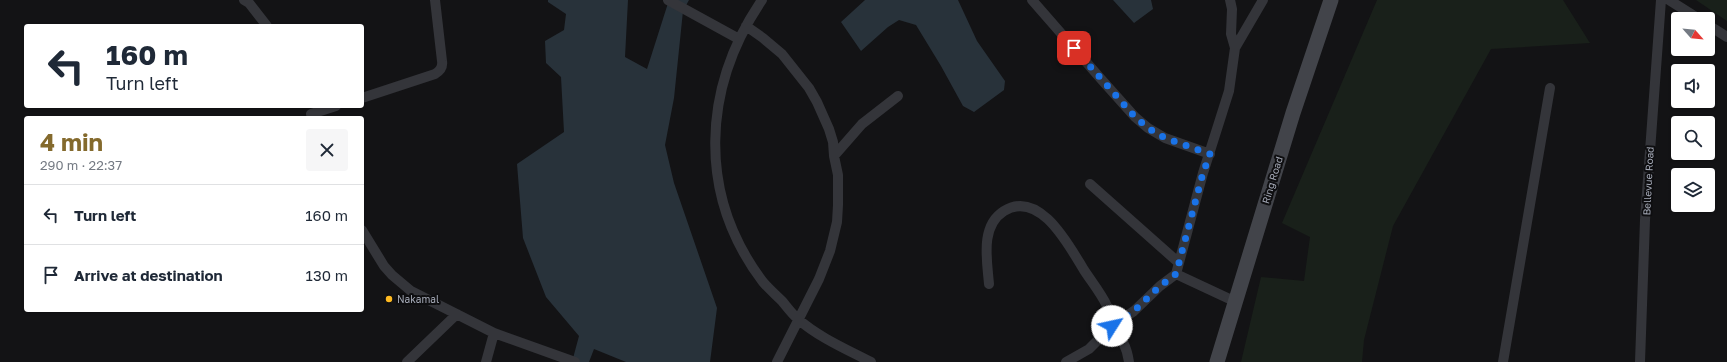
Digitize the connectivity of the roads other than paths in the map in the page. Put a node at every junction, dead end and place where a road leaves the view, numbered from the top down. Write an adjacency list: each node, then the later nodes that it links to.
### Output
1 (244, 0): 12 (street)
2 (436, 0): 20 (street)
3 (668, 0): 16 (street)
4 (762, 0): 13 (street)
5 (1032, 0): 23 (street)
6 (1230, 0): 17 (street)
7 (1263, 0): 17 (street)
8 (1331, 0): 30 (main road, Ring Road)
9 (1661, 0): 45 (street, Bellevue Road)
10 (1668, 0): 11 (street)
11 (1688, 12)
12 (265, 24)
13 (746, 26): 16 (street); 24 (street)
14 (1715, 29): 15 (street)
15 (1727, 37)
16 (739, 39): 32 (street)
17 (1235, 48): 23 (street)
18 (1550, 88): 44 (street)
19 (898, 96): 24 (street)
20 (364, 97)
21 (329, 108): 22 (street)
22 (310, 113)
23 (1210, 154): 27 (street)
24 (834, 156): 32 (street)
25 (1090, 184): 27 (street)
26 (364, 233): 31 (street)
27 (1179, 263): 28 (street)
28 (1176, 274): 30 (street); 33 (street)
29 (989, 284): 33 (street)
30 (1236, 302): 43 (main road, Ring Road)
31 (456, 314): 34 (street); 36 (street)
32 (798, 319): 35 (street); 39 (street)
33 (1112, 326): 41 (street); 42 (street)
34 (494, 333): 37 (street); 38 (street)
35 (853, 358): 40 (street)
36 (407, 362)
37 (486, 362)
38 (575, 362)
39 (777, 362)
40 (871, 362)
41 (1066, 362)
42 (1129, 362)
43 (1217, 362)
44 (1503, 362)
45 (1640, 362)

